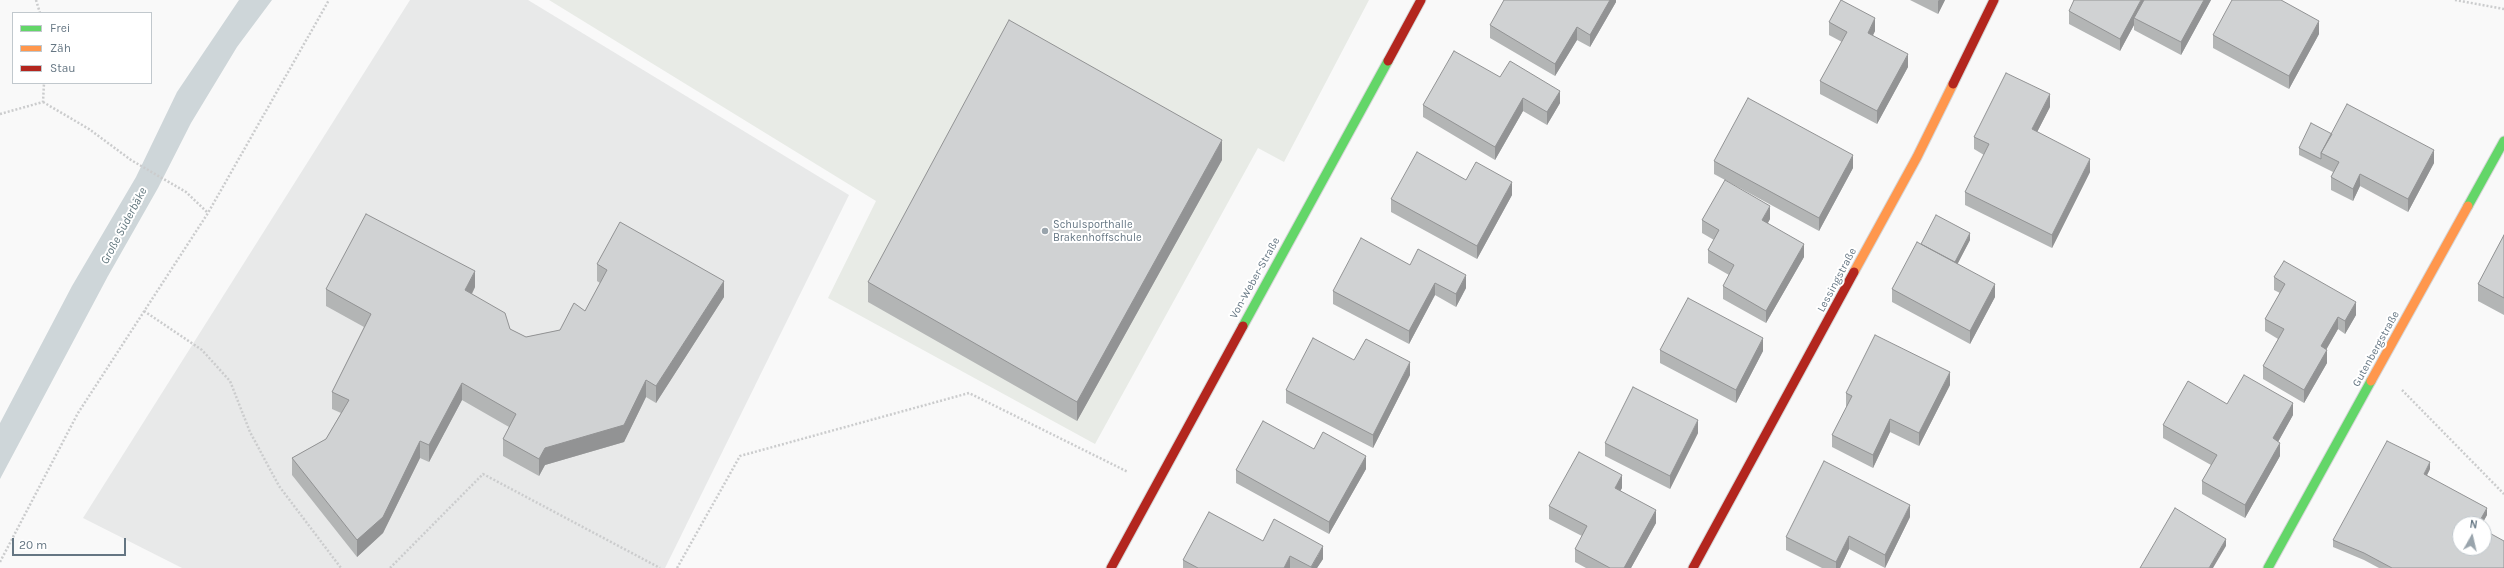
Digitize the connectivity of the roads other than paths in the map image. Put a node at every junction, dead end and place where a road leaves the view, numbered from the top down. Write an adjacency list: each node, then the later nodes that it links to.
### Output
1 (1421, 0): 4 (street, Von-Weber-Straße)
2 (1994, 0): 5 (street, Lessingstraße)
3 (2504, 141): 6 (street, Gutenbergstraße)
4 (1111, 568)
5 (1693, 568)
6 (2268, 568)

